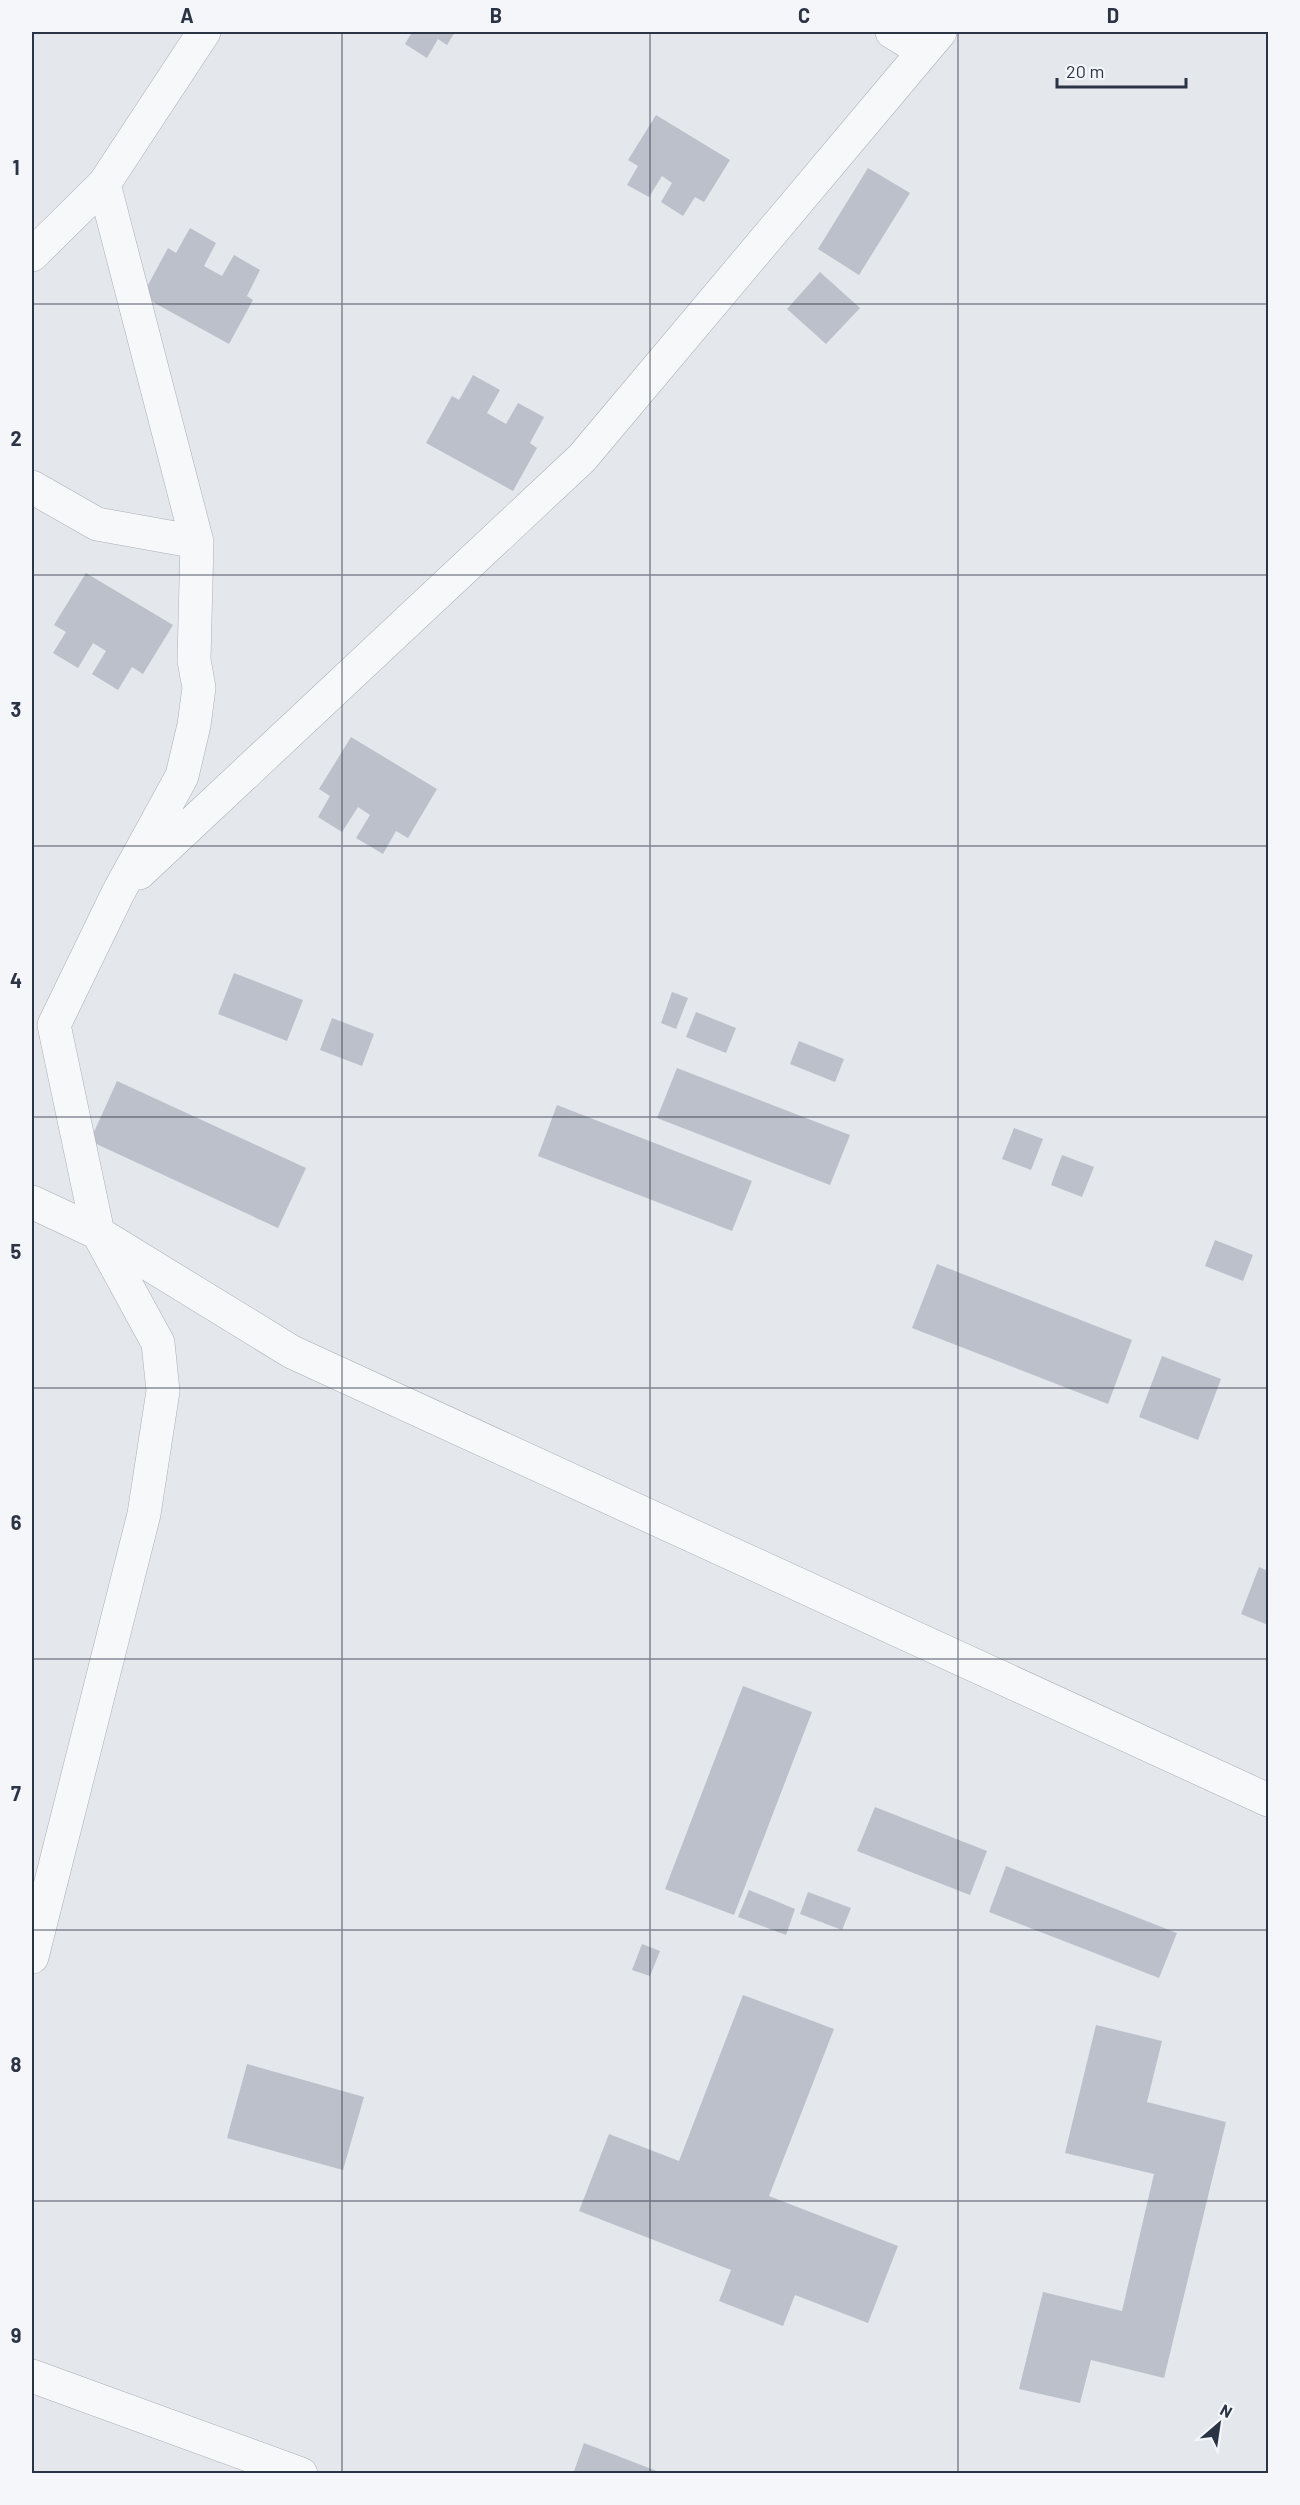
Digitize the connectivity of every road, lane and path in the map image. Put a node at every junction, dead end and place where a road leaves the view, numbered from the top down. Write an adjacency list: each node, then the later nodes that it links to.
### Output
1 (204, 32): 4 (street)
2 (892, 32): 3 (street)
3 (931, 41): 8 (street)
4 (104, 184): 5 (street); 7 (street)
5 (32, 255)
6 (32, 487): 7 (street)
7 (197, 542): 8 (street)
8 (118, 893): 10 (street)
9 (32, 1202): 10 (street)
10 (98, 1233): 11 (street); 12 (street)
11 (1269, 1800)
12 (32, 1957)
13 (32, 2376): 14 (street)
14 (301, 2474)

